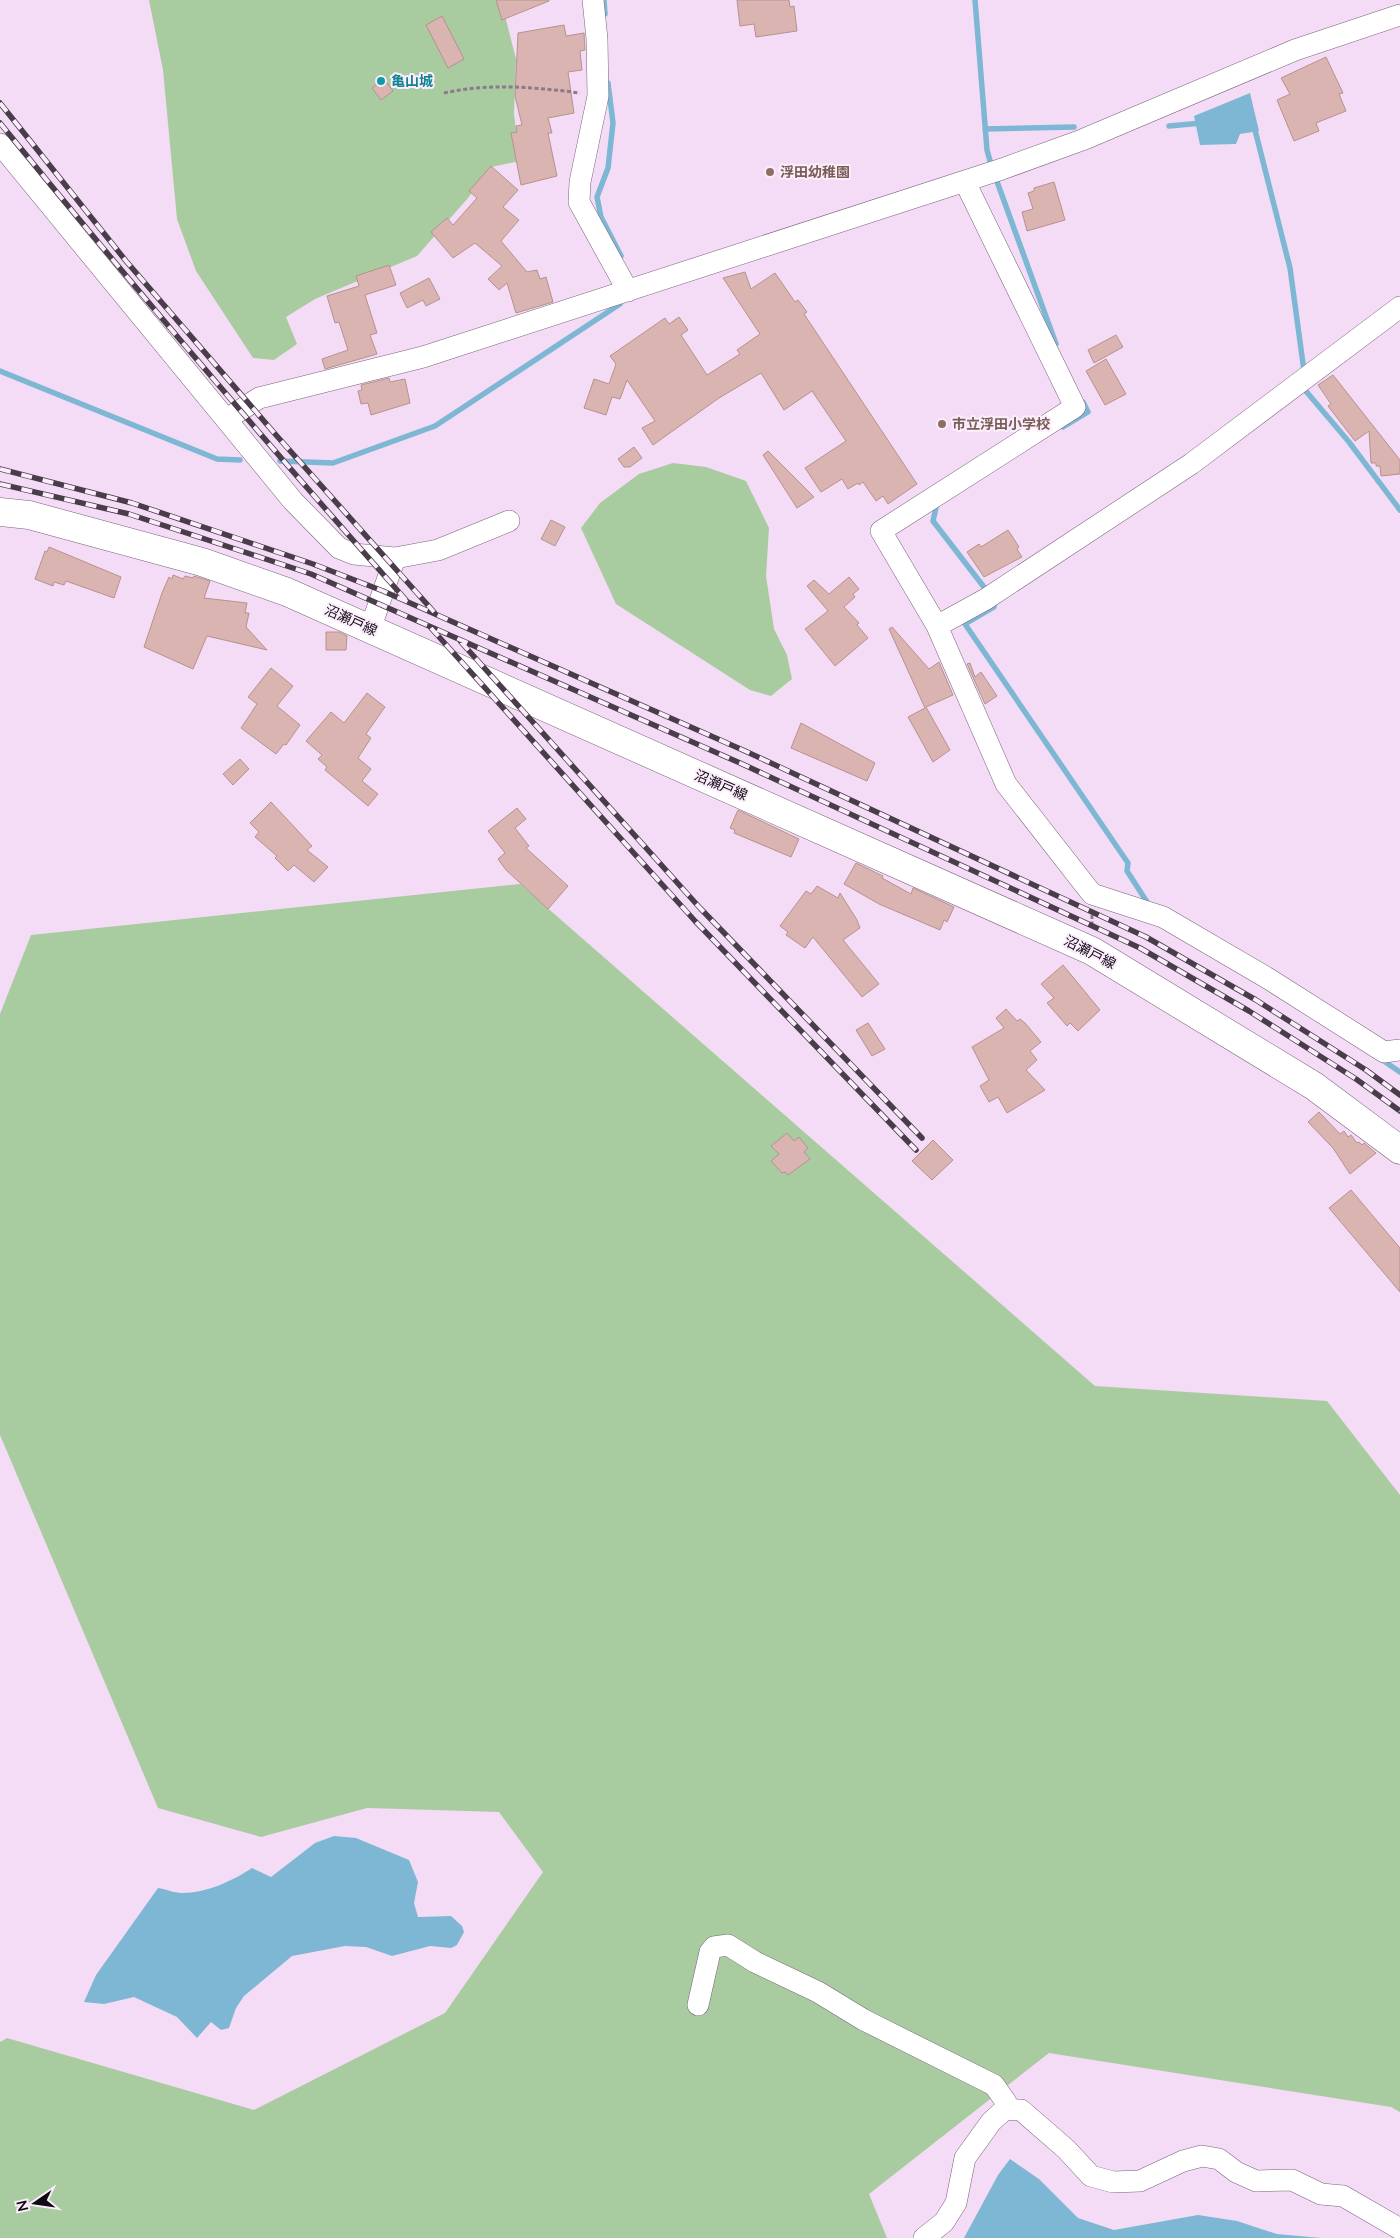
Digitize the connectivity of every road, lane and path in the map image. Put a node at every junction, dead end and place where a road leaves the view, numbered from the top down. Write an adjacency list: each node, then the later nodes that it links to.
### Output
1 (593, 0): 4 (street)
2 (1400, 15): 6 (street)
3 (444, 93): 4 (path)
4 (598, 96): 7 (street)
5 (0, 144): 9 (street)
6 (983, 175): 7 (street); 13 (street)
7 (628, 291): 9 (street)
8 (1400, 307): 13 (street)
9 (227, 419): 12 (street)
10 (0, 512): 14 (main road, 沼瀬戸線)
11 (509, 521): 12 (street)
12 (395, 558): 14 (street)
13 (937, 626): 15 (street)
14 (370, 629): 16 (main road, 沼瀬戸線)
15 (1092, 894): 16 (path); 17 (street)
16 (1092, 951): 18 (main road, 沼瀬戸線)
17 (1400, 1050)
18 (1400, 1150)
19 (698, 2005): 20 (street)
20 (1006, 2109): 21 (street); 22 (street)
21 (1400, 2229)
22 (924, 2238)

